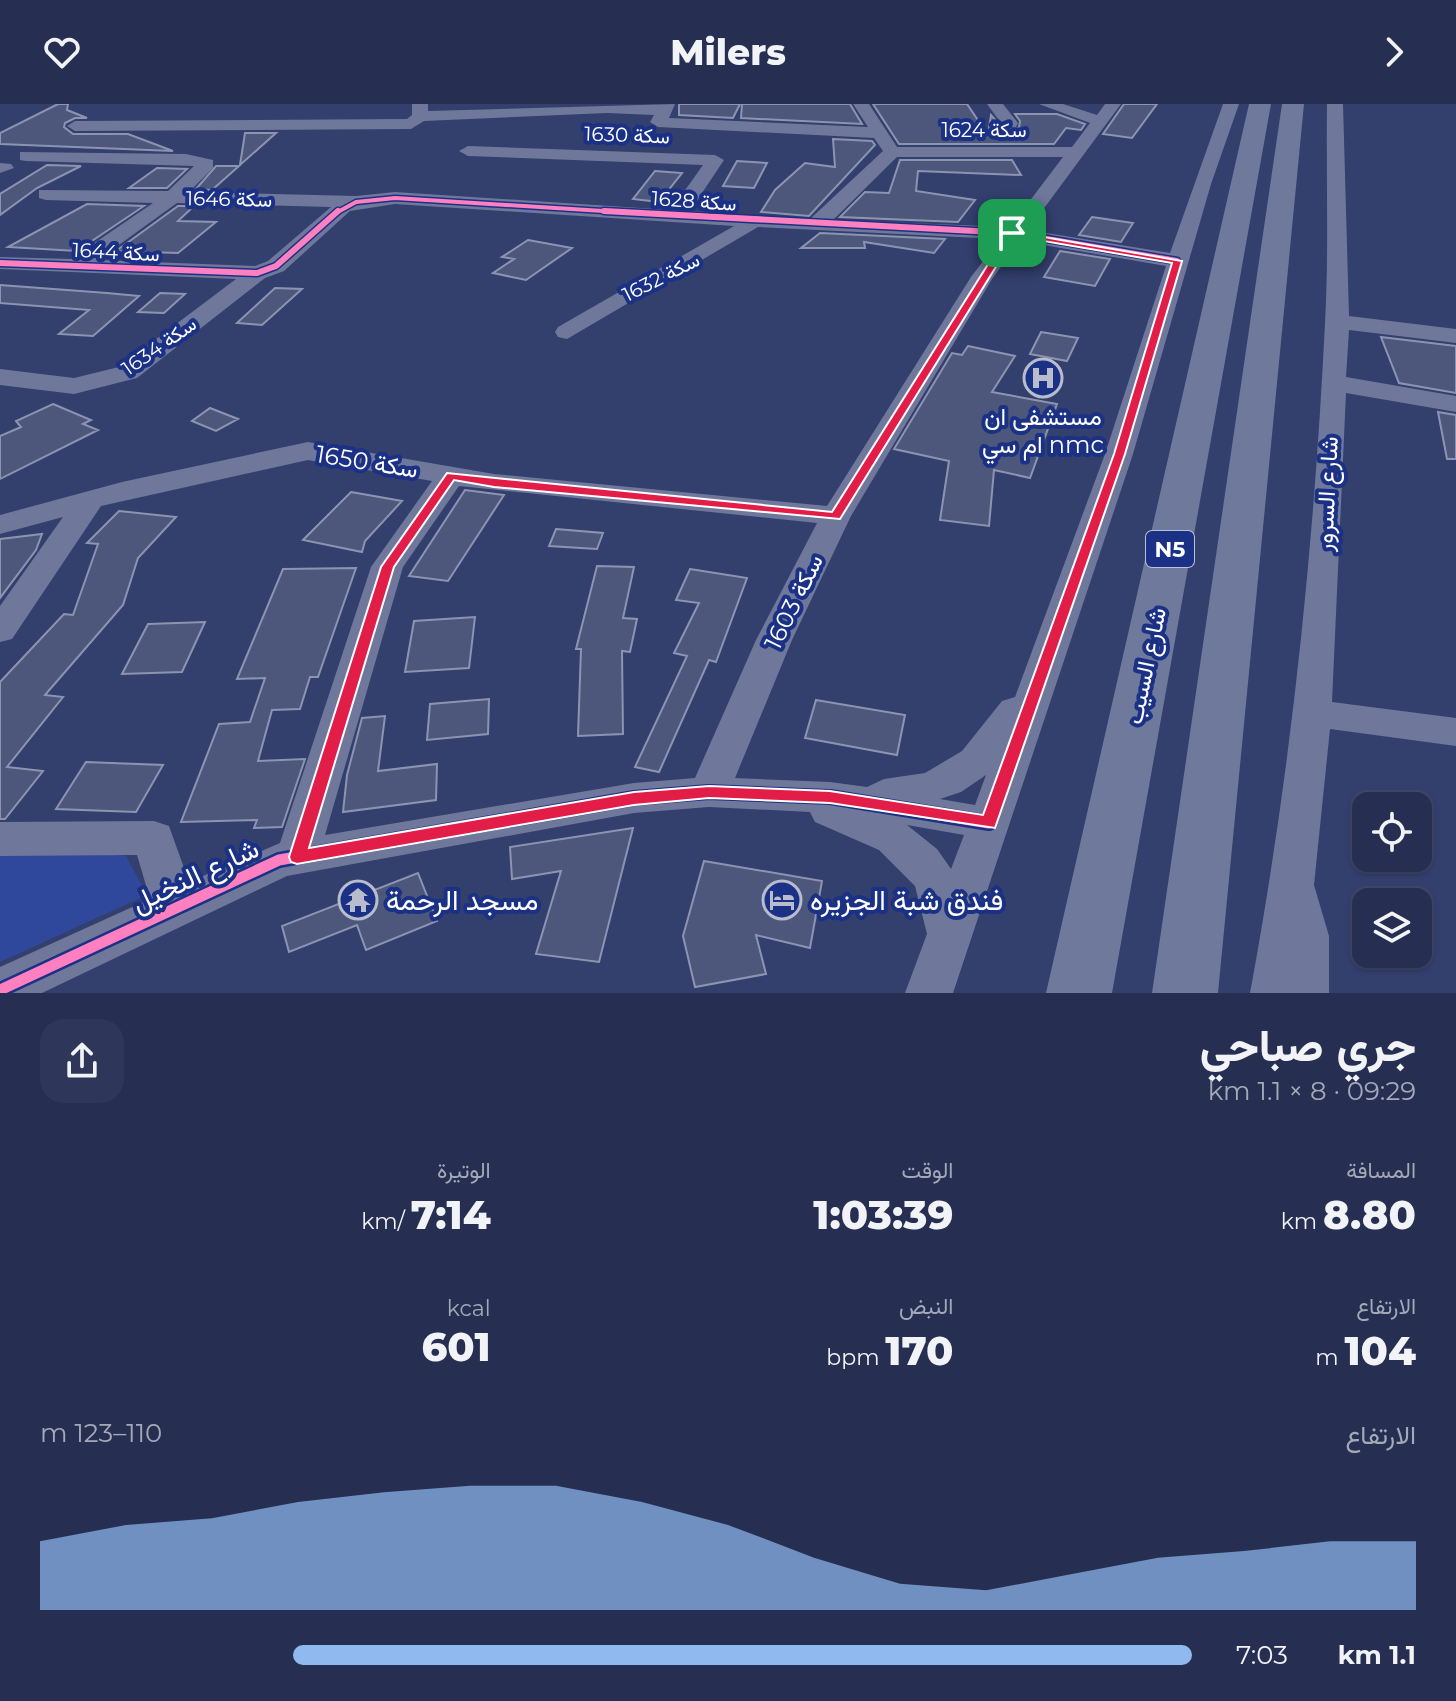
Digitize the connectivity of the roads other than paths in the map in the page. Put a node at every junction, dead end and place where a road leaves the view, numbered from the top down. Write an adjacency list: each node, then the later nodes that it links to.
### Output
1 (861, 104): 13 (street)
2 (995, 104): 12 (street)
3 (1047, 104): 11 (street)
4 (1231, 104): 27 (street)
5 (1260, 104): 56 (highway, شارع السيب / N5)
6 (1293, 104): 57 (highway)
7 (1337, 105): 31 (street, شارع السرور)
8 (668, 107): 10 (street); 13 (street)
9 (106, 108): 14 (street)
10 (420, 110): 14 (street)
11 (1107, 112): 17 (street, سكة 1603)
12 (1010, 123)
13 (879, 133): 16 (street)
14 (62, 134): 18 (street)
15 (468, 151): 23 (street, سكة 1630)
16 (892, 152): 17 (street, سكة 1624); 25 (street)
17 (1076, 152): 26 (street, سكة 1603)
18 (26, 156): 19 (street); 21 (street)
19 (2, 169)
20 (46, 194): 21 (street)
21 (172, 198): 22 (street, سكة 1646); 29 (street, سكة 1646)
22 (356, 202): 23 (street, سكة 1628); 30 (street)
23 (676, 217): 24 (street, سكة 1628)
24 (754, 221): 25 (street, سكة 1628); 32 (street, سكة 1632)
25 (815, 225): 26 (street, سكة 1628)
26 (1012, 233): 27 (street, سكة 1628); 39 (street, سكة 1603)
27 (1177, 261): 42 (street)
28 (0, 263): 29 (street, سكة 1644)
29 (76, 266): 30 (street, سكة 1644)
30 (257, 273): 34 (street, سكة 1634)
31 (1337, 322): 33 (street); 35 (street, شارع السرور)
32 (567, 332)
33 (1456, 336)
34 (0, 377)
35 (1333, 383): 36 (street); 43 (street, شارع السرور)
36 (1456, 404)
37 (451, 476): 38 (street, سكة 1650); 39 (street, سكة 1650); 50 (street)
38 (90, 500): 40 (street, سكة 1650); 41 (street)
39 (836, 516): 45 (street, سكة 1603)
40 (0, 525)
41 (0, 631)
42 (1048, 656): 47 (street); 48 (street)
43 (1313, 713): 44 (street); 51 (street, شارع السرور)
44 (1456, 732)
45 (709, 792): 46 (street, شارع النخيل); 50 (street, شارع النخيل)
46 (769, 794): 47 (street, شارع النخيل); 53 (street)
47 (830, 797): 48 (street, شارع النخيل)
48 (989, 823): 53 (street)
49 (0, 839): 52 (street)
50 (297, 857): 52 (street, شارع النخيل)
51 (1293, 881): 58 (street, شارع السرور); 59 (street, شارع السرور)
52 (175, 909): 54 (street, شارع النخيل)
53 (950, 934): 55 (street)
54 (0, 990)
55 (929, 993)
56 (1079, 993)
57 (1185, 993)
58 (1274, 993)
59 (1305, 993)

